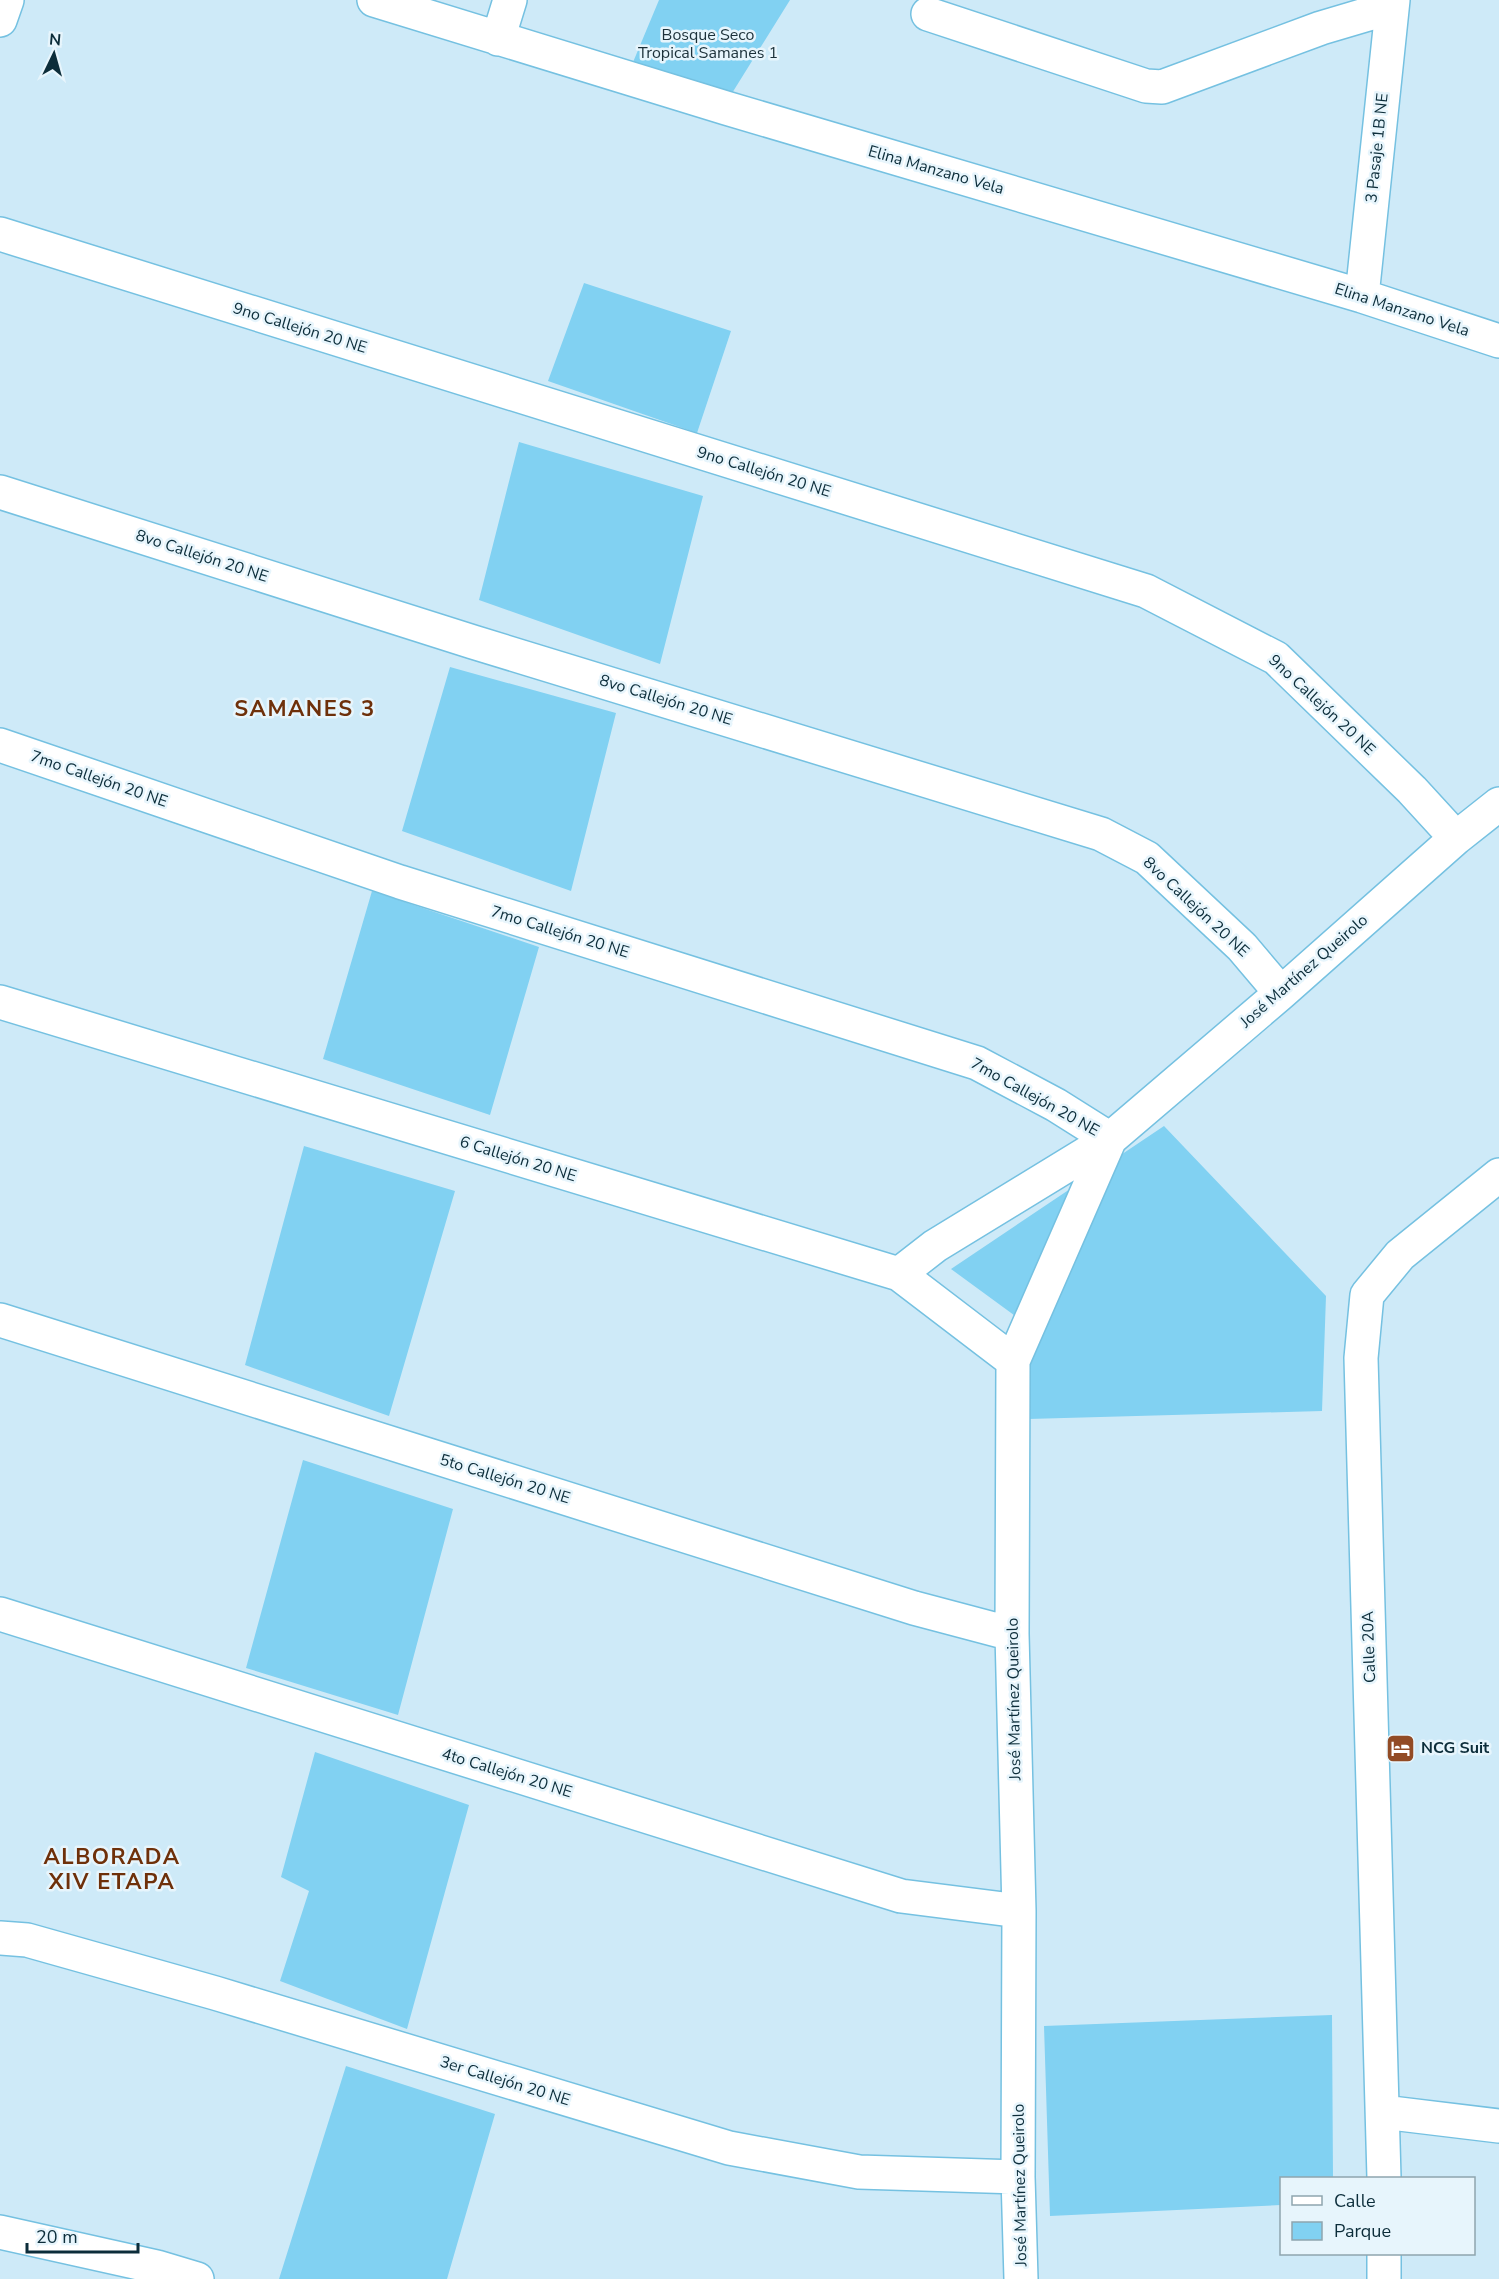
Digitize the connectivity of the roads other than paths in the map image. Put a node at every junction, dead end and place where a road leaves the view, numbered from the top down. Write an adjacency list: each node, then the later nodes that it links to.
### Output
1 (7, 0): 6 (street)
2 (374, 0): 7 (street, Elina Manzano Vela)
3 (510, 0): 7 (street)
4 (1393, 3): 5 (street); 9 (street, 3 Pasaje 1B NE)
5 (928, 14)
6 (0, 20)
7 (498, 39): 9 (street, Elina Manzano Vela)
8 (0, 234): 14 (street, 9no Callejón 20 NE)
9 (1362, 296): 10 (street, Elina Manzano Vela)
10 (1499, 341)
11 (0, 492): 15 (street, 8vo Callejón 20 NE)
12 (0, 745): 17 (street, 7mo Callejón 20 NE)
13 (1499, 804): 14 (street, José Martínez Queirolo)
14 (1456, 838): 15 (street, José Martínez Queirolo)
15 (1281, 993): 17 (street, José Martínez Queirolo)
16 (0, 1002): 19 (street, 6 Callejón 20 NE)
17 (1110, 1138): 19 (street, José Martínez Queirolo); 21 (street, José Martínez Queirolo)
18 (1499, 1175): 26 (street, Calle 20A)
19 (899, 1274): 21 (street, 6 Callejón 20 NE)
20 (0, 1320): 23 (street, 5to Callejón 20 NE)
21 (1013, 1361): 23 (street, José Martínez Queirolo)
22 (0, 1614): 24 (street, 4to Callejón 20 NE)
23 (1012, 1634): 24 (street, José Martínez Queirolo)
24 (1019, 1911): 28 (street, José Martínez Queirolo)
25 (0, 1938): 28 (street, 3er Callejón 20 NE)
26 (1383, 2112): 27 (street); 29 (street, Calle 20A)
27 (1499, 2126)
28 (1018, 2177): 33 (street, José Martínez Queirolo)
29 (1383, 2177)
30 (0, 2232): 32 (street)
31 (1384, 2255): 34 (street)
32 (197, 2279)
33 (1021, 2279)
34 (1384, 2279)

